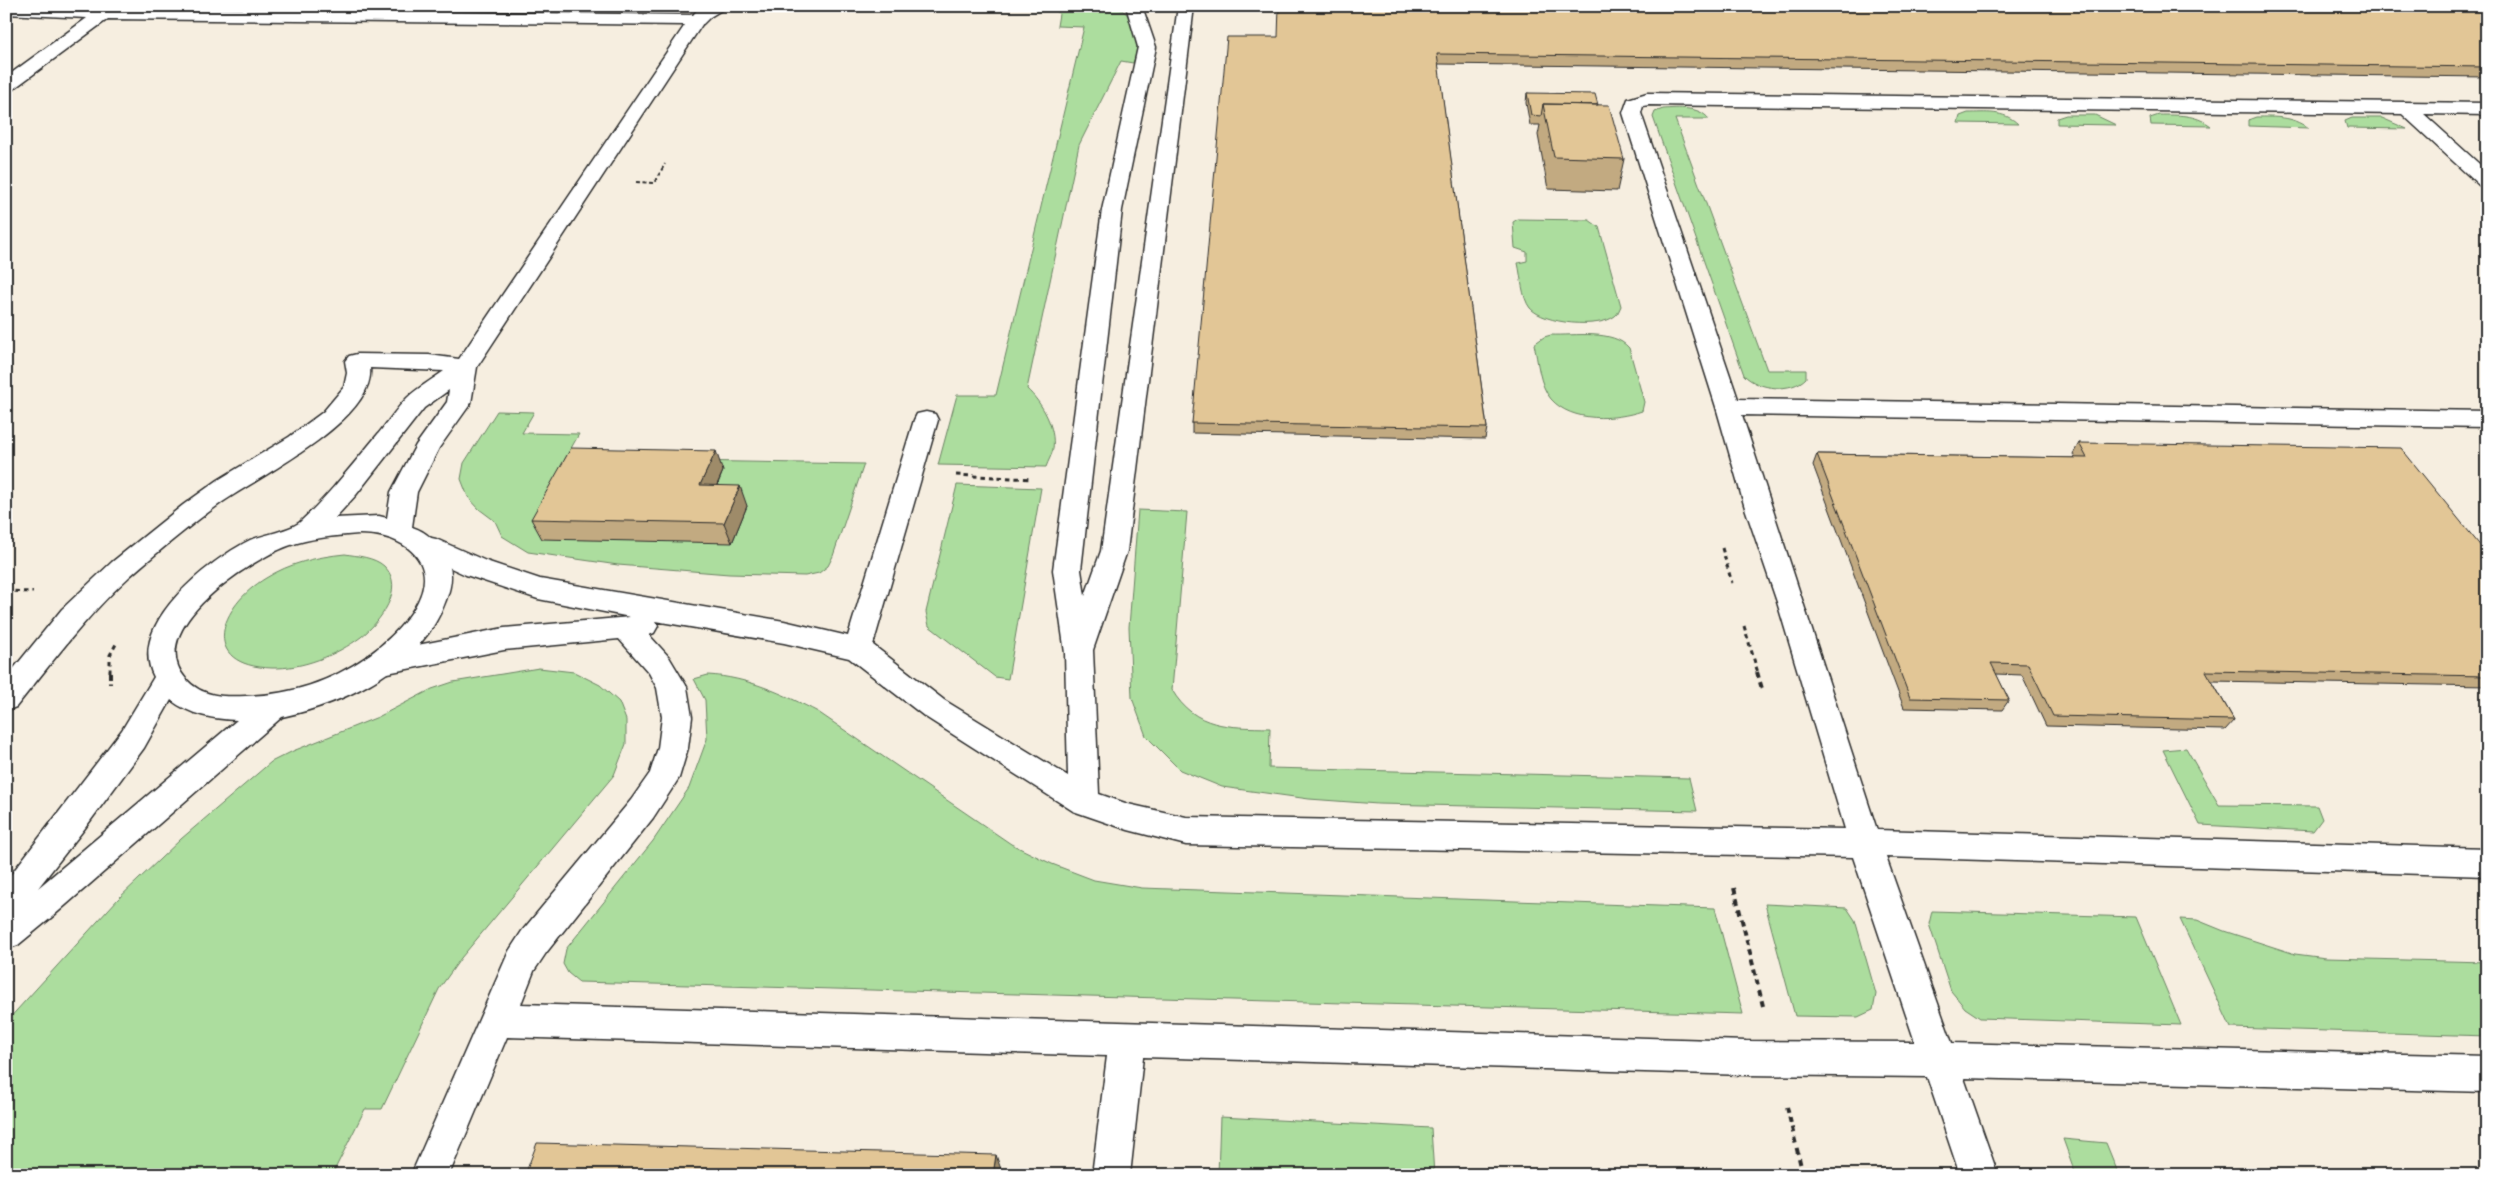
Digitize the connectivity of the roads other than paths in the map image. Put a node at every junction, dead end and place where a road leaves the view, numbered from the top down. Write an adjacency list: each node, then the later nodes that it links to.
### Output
1 (720, 6): 6 (street)
2 (1134, 6): 21 (street)
3 (1186, 6): 21 (street)
4 (6, 9): 5 (street)
5 (104, 14): 6 (street); 7 (street)
6 (697, 20): 11 (street)
7 (6, 86)
8 (2407, 108): 9 (street); 10 (street); 12 (street)
9 (2487, 109)
10 (2487, 182)
11 (465, 367): 15 (street); 16 (street); 24 (street)
12 (1728, 407): 13 (street); 27 (street)
13 (2487, 419)
14 (926, 420): 20 (street)
15 (399, 529): 16 (street); 17 (street)
16 (308, 530): 23 (street)
17 (427, 546): 18 (street); 22 (street)
18 (710, 620): 19 (street); 20 (street)
19 (625, 627): 22 (street); 31 (street)
20 (858, 649): 26 (street)
21 (1079, 653): 26 (street)
22 (377, 664): 25 (street)
23 (168, 679): 25 (street); 29 (street)
24 (6, 699)
25 (273, 706): 30 (street)
26 (1084, 802): 27 (street)
27 (1865, 843): 28 (street); 33 (street)
28 (2487, 862)
29 (6, 910)
30 (6, 934)
31 (498, 1020): 32 (street); 35 (street)
32 (1127, 1040): 33 (street); 36 (street)
33 (1941, 1060): 34 (street); 37 (street)
34 (2487, 1074)
35 (430, 1175)
36 (1111, 1175)
37 (1979, 1175)

